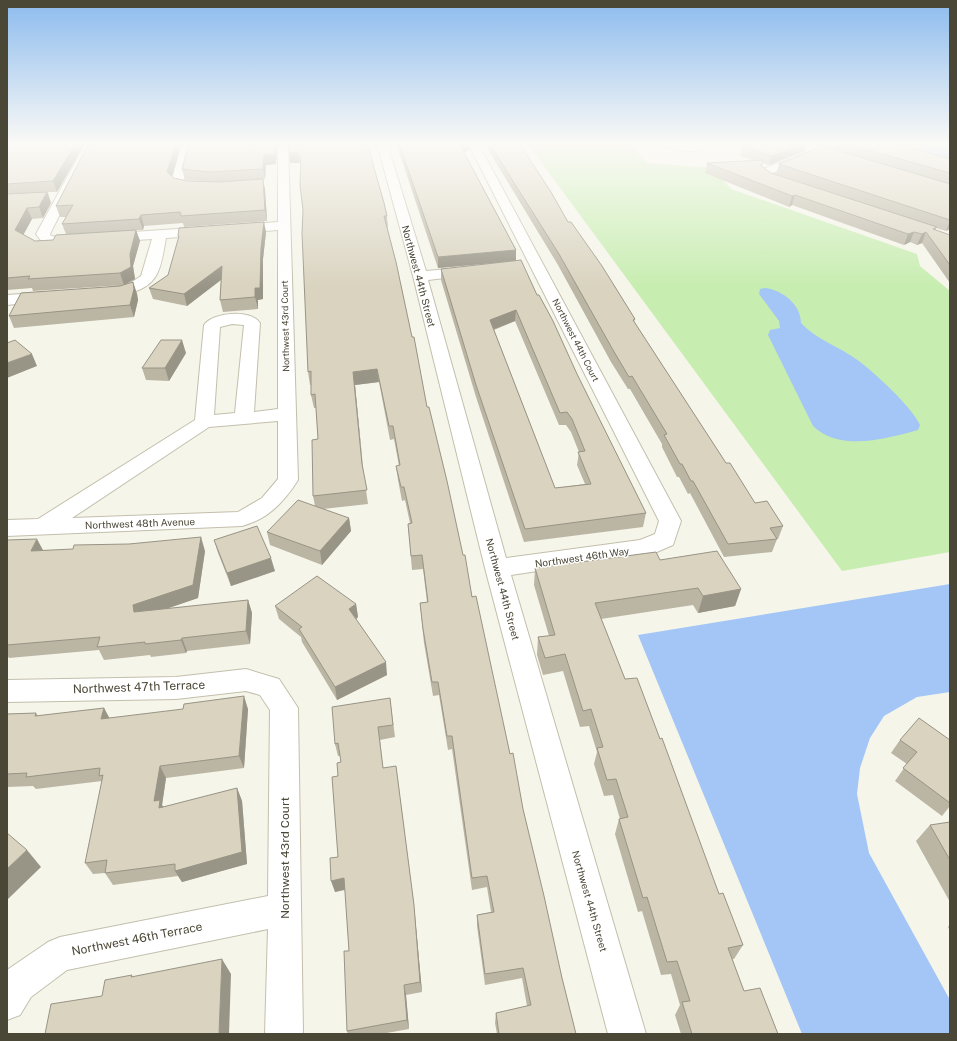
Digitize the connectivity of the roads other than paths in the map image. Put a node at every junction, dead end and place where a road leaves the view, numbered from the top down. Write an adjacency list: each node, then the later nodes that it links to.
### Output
1 (65, 192): 5 (street)
2 (280, 192): 7 (street, Northwest 43rd Court)
3 (396, 192): 10 (street, Northwest 44th Street)
4 (495, 192): 20 (street, Northwest 44th Court)
5 (62, 197): 6 (street); 8 (street)
6 (46, 198)
7 (283, 226): 8 (street); 14 (street, Northwest 43rd Court)
8 (160, 235): 11 (street)
9 (482, 270): 10 (street)
10 (420, 276): 21 (street, Northwest 44th Street)
11 (93, 293)
12 (62, 296): 13 (street)
13 (7, 300)
14 (287, 414): 15 (street); 17 (street, Northwest 43rd Court)
15 (244, 418): 16 (street); 16 (street)
16 (204, 422): 18 (street)
17 (270, 503): 18 (street, Northwest 48th Avenue)
18 (42, 527): 19 (street, Northwest 48th Avenue)
19 (7, 528)
20 (665, 539): 21 (street, Northwest 46th Way)
21 (497, 568): 27 (street, Northwest 44th Street)
22 (269, 687): 23 (street, Northwest 47th Terrace); 24 (street, Northwest 43rd Court)
23 (7, 691)
24 (285, 909): 25 (street, Northwest 46th Terrace); 26 (street, Northwest 43rd Court)
25 (7, 1002)
26 (284, 1034)
27 (627, 1034)

